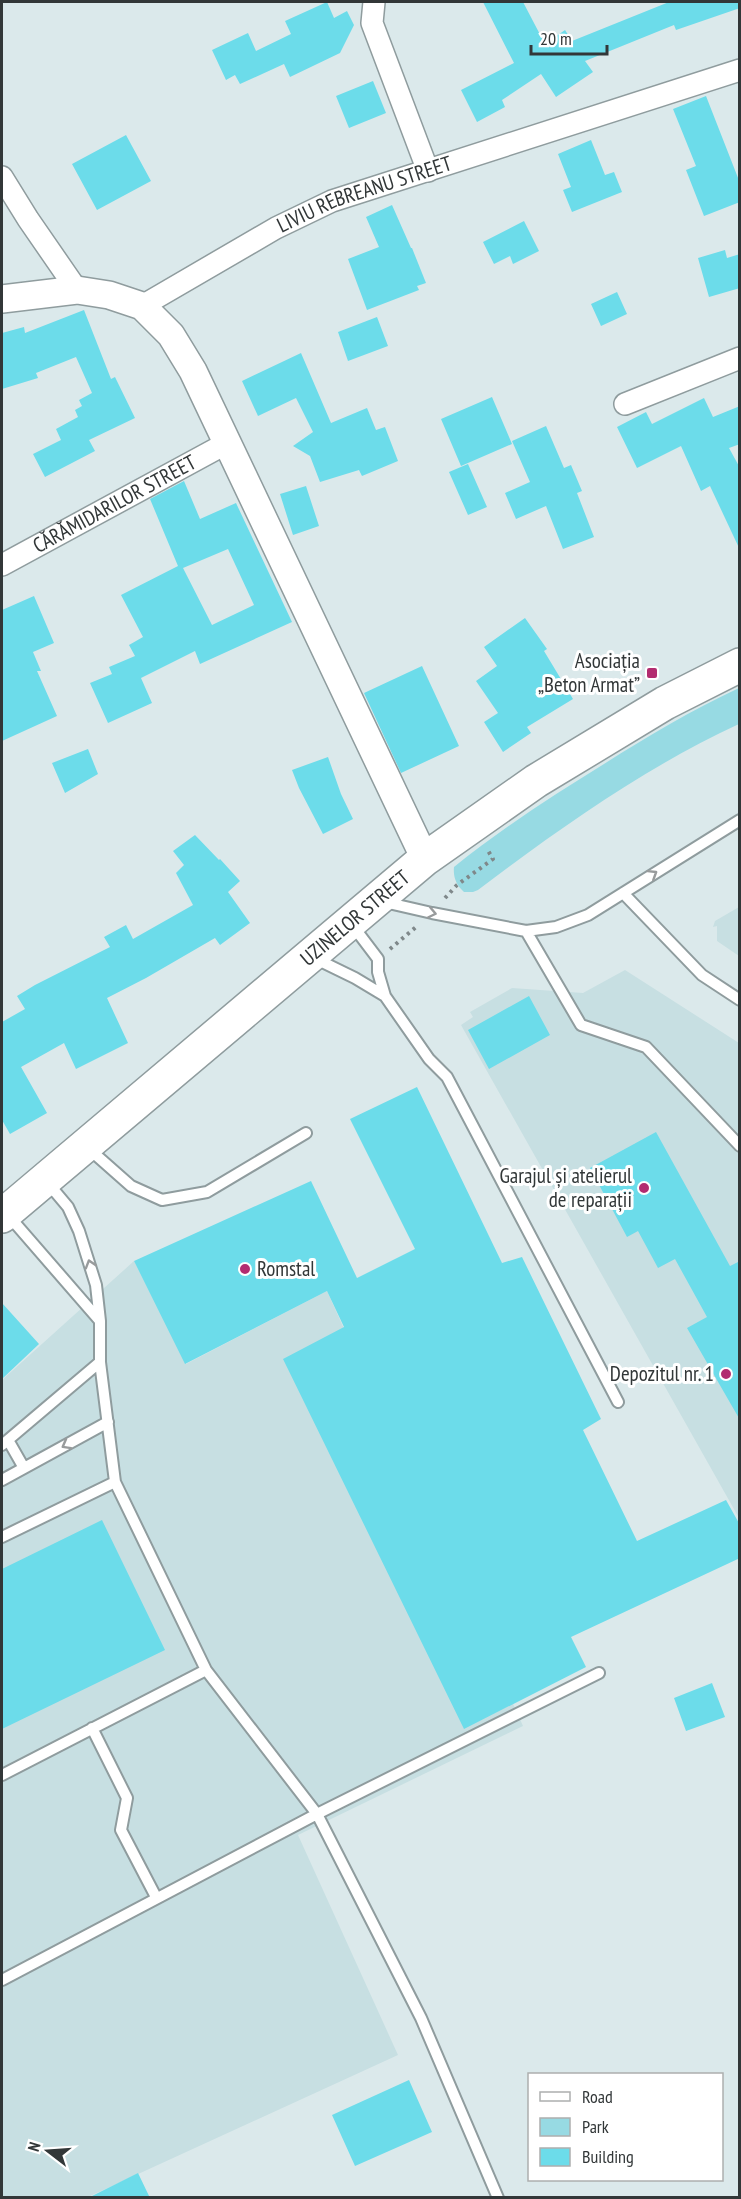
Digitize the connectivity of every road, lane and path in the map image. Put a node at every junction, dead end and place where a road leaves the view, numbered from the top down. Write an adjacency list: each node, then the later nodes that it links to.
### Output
1 (374, 2): 3 (street)
2 (740, 70): 3 (street, LIVIU REBREANU STREET)
3 (428, 171): 7 (street, LIVIU REBREANU STREET)
4 (2, 177): 5 (street)
5 (77, 290): 6 (street); 7 (street)
6 (2, 299)
7 (142, 306): 10 (street)
8 (740, 357): 9 (street)
9 (625, 404)
10 (227, 443): 11 (street, CĂRĂMIDARILOR STREET); 14 (street)
11 (2, 565)
12 (740, 665): 14 (main road, UZINELOR STREET)
13 (740, 820): 15 (lane, one-way to 13)
14 (424, 859): 16 (main road, UZINELOR STREET)
15 (623, 893): 18 (lane); 21 (lane)
16 (375, 899): 17 (main road, UZINELOR STREET); 18 (lane, one-way to 18)
17 (349, 922): 19 (main road, UZINELOR STREET); 20 (lane)
18 (526, 931): 24 (lane)
19 (311, 956): 20 (lane); 23 (main road, UZINELOR STREET)
20 (385, 996): 29 (lane)
21 (740, 1000)
22 (306, 1133): 23 (lane)
23 (85, 1146): 25 (main road, UZINELOR STREET)
24 (740, 1146)
25 (45, 1179): 26 (main road, UZINELOR STREET); 27 (lane, one-way to 25)
26 (4, 1214): 27 (lane)
27 (100, 1321): 28 (lane)
28 (100, 1362): 30 (lane); 31 (lane)
29 (618, 1402)
30 (108, 1422): 32 (lane, one-way to 32); 34 (lane)
31 (5, 1443): 32 (lane)
32 (24, 1468): 33 (lane)
33 (2, 1480)
34 (115, 1482): 35 (lane); 36 (lane)
35 (2, 1537)
36 (206, 1670): 38 (lane); 40 (lane)
37 (599, 1673): 40 (lane)
38 (92, 1728): 39 (lane); 41 (lane)
39 (2, 1775)
40 (317, 1814): 41 (lane); 43 (lane)
41 (156, 1897): 42 (lane)
42 (2, 1980)
43 (498, 2198)

